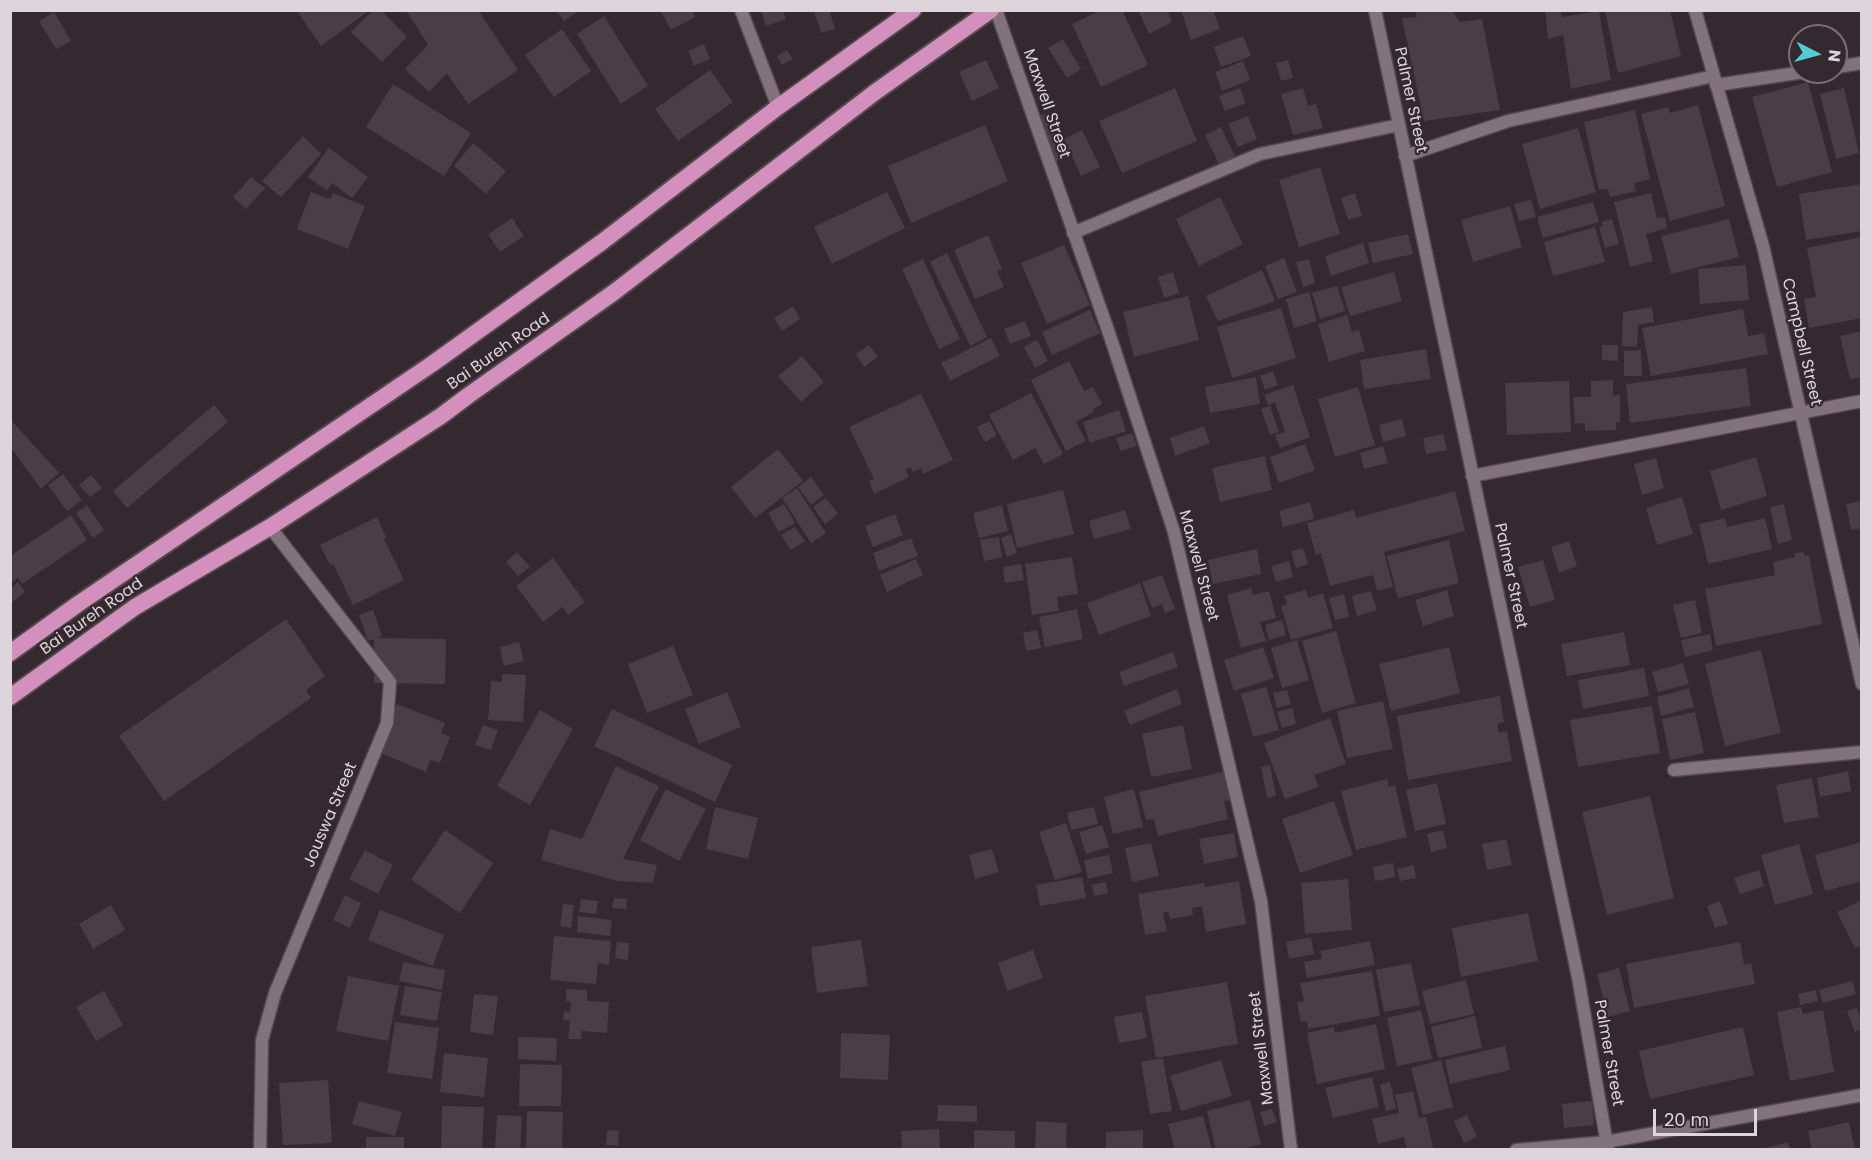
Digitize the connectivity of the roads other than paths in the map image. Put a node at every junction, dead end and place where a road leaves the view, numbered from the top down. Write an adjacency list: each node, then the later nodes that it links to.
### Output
1 (741, 10): 8 (street)
2 (913, 10): 8 (highway, Bai Bureh Road)
3 (994, 10): 11 (street, Maxwell Street); 15 (highway, Bai Bureh Road)
4 (1375, 10): 9 (street, Palmer Street)
5 (1695, 10): 7 (street, Campbell Street)
6 (1788, 73): 7 (street)
7 (1715, 80): 10 (street); 13 (street, Campbell Street)
8 (778, 107): 16 (highway, Bai Bureh Road)
9 (1399, 125): 10 (street, Palmer Street); 11 (street)
10 (1405, 156): 14 (street, Palmer Street)
11 (1073, 233): 24 (street, Maxwell Street)
12 (1862, 401): 13 (street)
13 (1800, 411): 14 (street); 17 (street, Campbell Street)
14 (1472, 476): 22 (street, Palmer Street)
15 (270, 527): 18 (highway, Bai Bureh Road); 23 (street, Jouswa Street)
16 (10, 653)
17 (1862, 684)
18 (10, 698)
19 (1862, 752): 20 (street)
20 (1674, 770)
21 (1862, 1095): 22 (street)
22 (1607, 1146): 25 (street)
23 (260, 1149)
24 (1291, 1149)
25 (1516, 1149)

